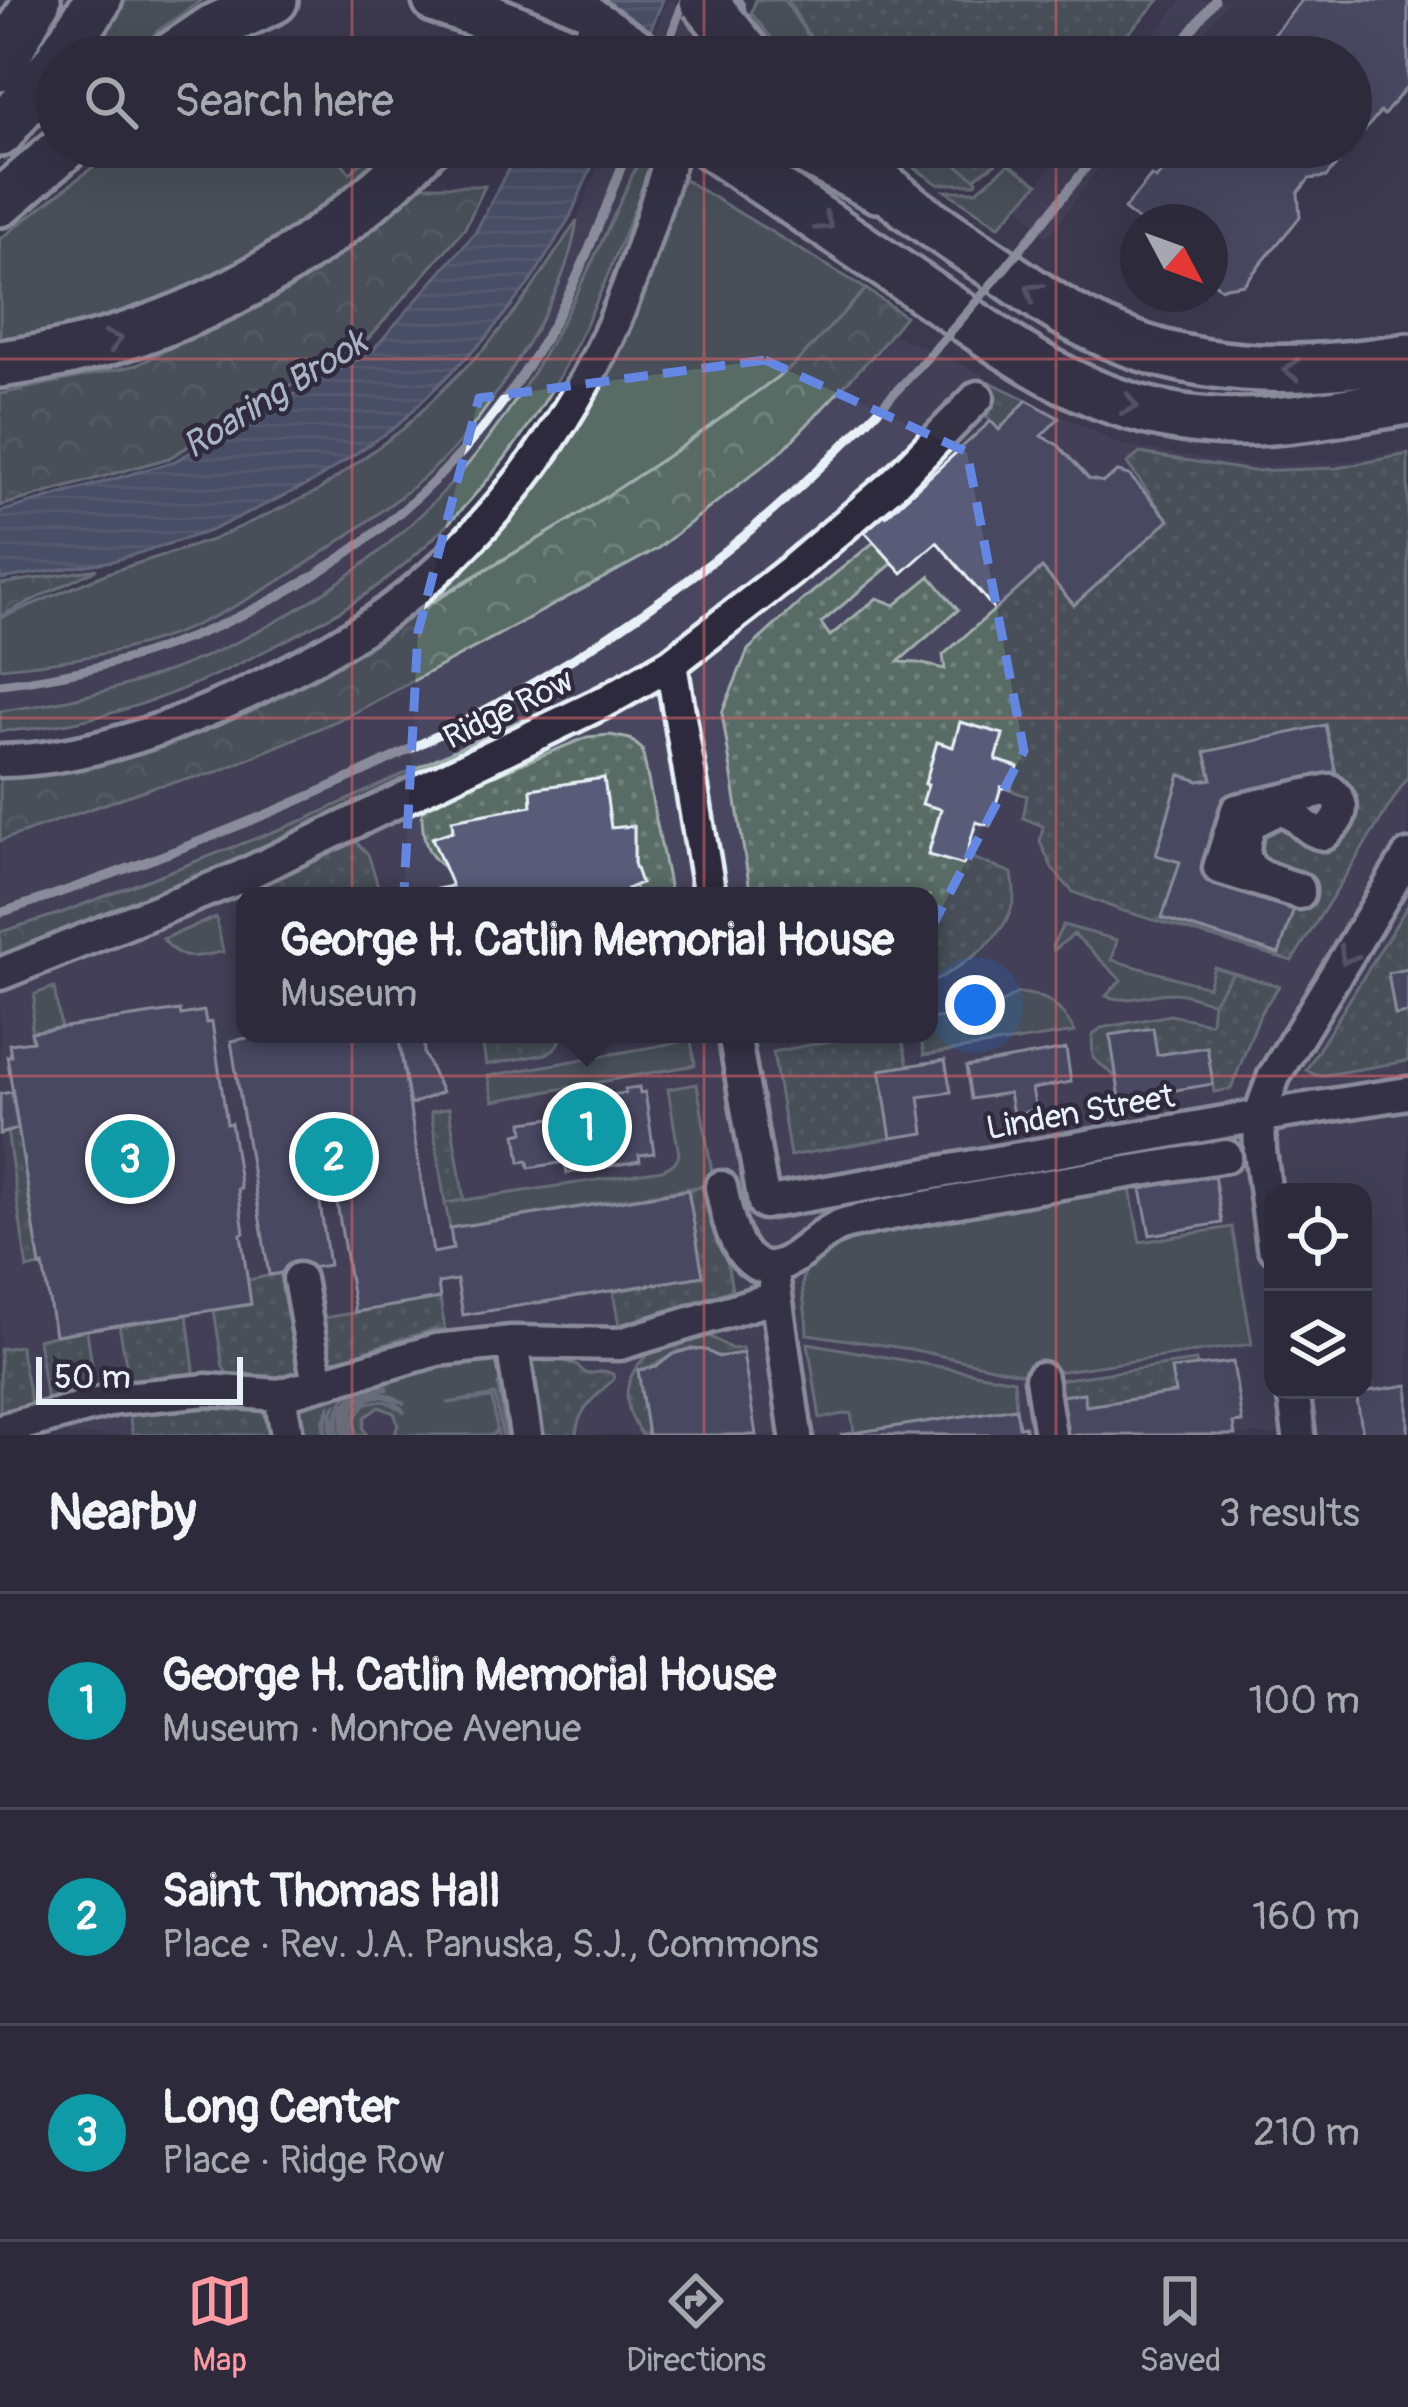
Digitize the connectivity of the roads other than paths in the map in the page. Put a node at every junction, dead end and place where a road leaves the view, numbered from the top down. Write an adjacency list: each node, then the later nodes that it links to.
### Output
1 (37, 0): 15 (highway)
2 (98, 0): 9 (highway)
3 (274, 0): 10 (highway)
4 (436, 0): 8 (highway)
5 (565, 0): 12 (main road)
6 (703, 0): 14 (highway, bridge)
7 (732, 0): 13 (street)
8 (505, 16): 11 (highway, bridge)
9 (74, 36)
10 (200, 36)
11 (542, 36)
12 (618, 36)
13 (716, 36)
14 (733, 36)
15 (0, 68)
16 (36, 87): 17 (highway)
17 (0, 133)
18 (41, 168): 24 (highway)
19 (403, 168): 27 (highway, one-way to 19)
20 (668, 168): 31 (street)
21 (744, 168): 29 (highway, one-way to 29)
22 (831, 168): 25 (main road)
23 (866, 168): 25 (highway)
24 (0, 203)
25 (914, 211): 26 (highway, one-way to 25)
26 (1408, 357)
27 (0, 364)
28 (978, 397): 30 (street, Ridge Row)
29 (1408, 401)
30 (670, 664): 33 (street); 35 (street, Ridge Row)
31 (0, 761)
32 (1408, 856): 38 (street, one-way to 38)
33 (708, 887)
34 (1300, 890): 34 (street)
35 (0, 974)
36 (736, 1043): 38 (street, Linden Street)
37 (1408, 1093): 38 (street, Linden Street)
38 (1259, 1117): 40 (street)
39 (1226, 1156): 43 (street)
40 (1264, 1183)
41 (721, 1187): 43 (street)
42 (299, 1279): 46 (street)
43 (774, 1281): 44 (street); 52 (street)
44 (512, 1342): 46 (street); 51 (street)
45 (1041, 1378): 53 (street)
46 (318, 1384): 47 (street)
47 (280, 1395): 49 (street); 50 (street)
48 (1294, 1399): 54 (street)
49 (0, 1430)
50 (286, 1435)
51 (526, 1435)
52 (796, 1435)
53 (1050, 1435)
54 (1299, 1435)

